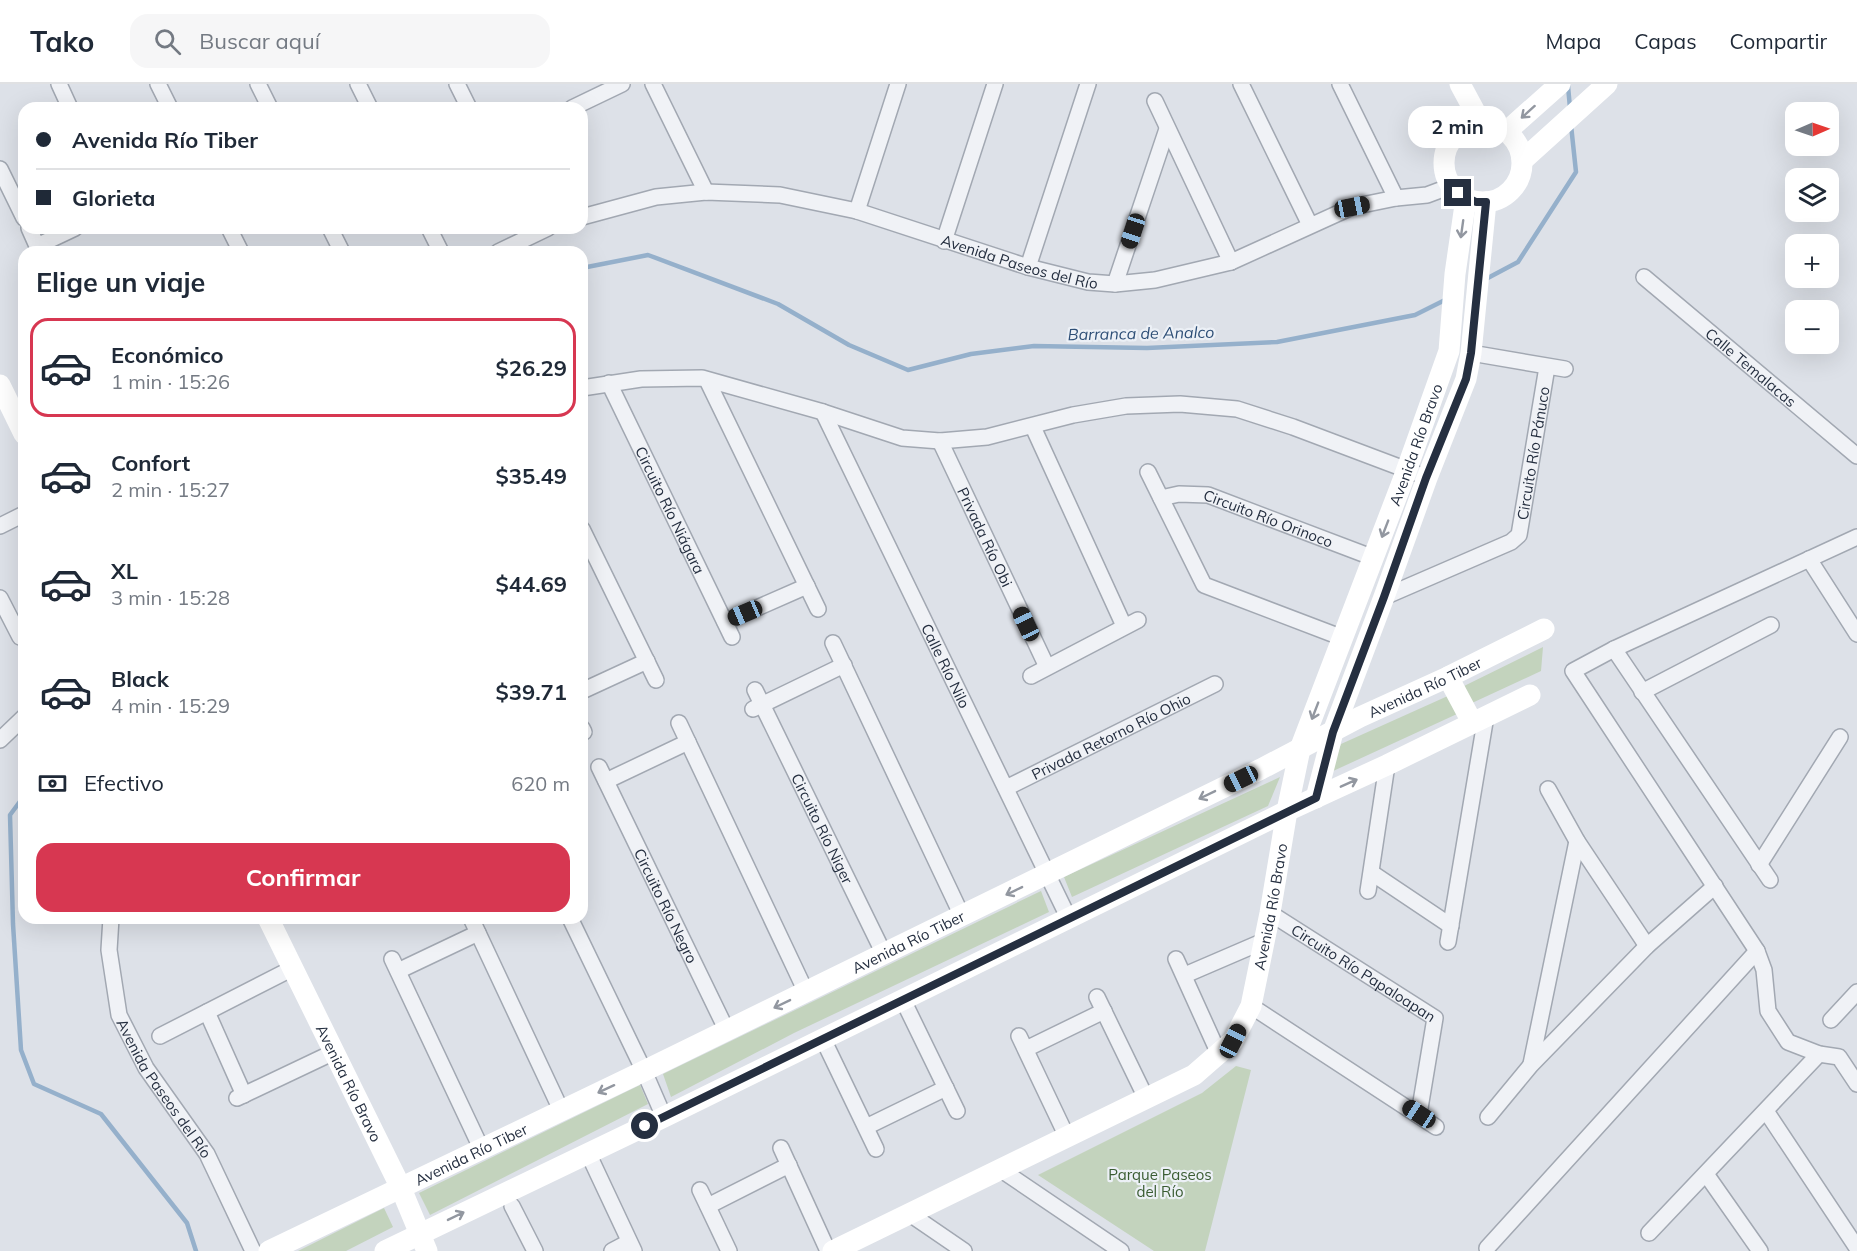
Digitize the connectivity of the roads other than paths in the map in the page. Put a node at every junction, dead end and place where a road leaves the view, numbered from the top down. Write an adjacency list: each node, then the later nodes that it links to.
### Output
1 (59, 84): 17 (street)
2 (158, 84): 18 (street)
3 (258, 84): 19 (street)
4 (358, 84): 20 (street)
5 (457, 84): 21 (street)
6 (622, 84): 22 (street)
7 (654, 84): 28 (street)
8 (898, 84): 32 (street)
9 (995, 84): 37 (street)
10 (1088, 84): 41 (street)
11 (1241, 84): 34 (street)
12 (1340, 84): 30 (street)
13 (1460, 84): 23 (street)
14 (1554, 88): 25 (street, one-way to 25)
15 (1600, 91): 26 (street)
16 (1155, 101): 24 (street)
17 (67, 102)
18 (167, 102)
19 (267, 102)
20 (367, 102)
21 (466, 102)
22 (585, 102)
23 (1481, 123): 25 (street); 29 (street)
24 (1167, 129): 40 (street); 43 (street)
25 (1507, 131): 26 (street)
26 (1523, 160): 29 (street)
27 (0, 169): 31 (street)
28 (706, 192): 32 (street, Avenida Paseos del Río); 33 (street, Avenida Paseos del Río)
29 (1468, 195): 30 (street, Avenida Paseos del Río); 44 (street, Avenida Río Bravo); 57 (street, Avenida Río Bravo, one-way to 57)
30 (1396, 198): 34 (street, Avenida Paseos del Río)
31 (18, 206)
32 (857, 211): 37 (street, Avenida Paseos del Río)
33 (588, 215)
34 (1310, 225): 40 (street, Avenida Paseos del Río)
35 (63, 234): 38 (street)
36 (536, 234): 39 (street)
37 (944, 241): 41 (street, Avenida Paseos del Río)
38 (38, 246)
39 (510, 246)
40 (1231, 262): 43 (street, Avenida Paseos del Río)
41 (1028, 267): 43 (street, Avenida Paseos del Río)
42 (1644, 277): 55 (street, Calle Temalacas)
43 (1116, 284)
44 (1471, 353): 45 (street, Circuito Río Pánuco); 57 (street, Avenida Río Bravo)
45 (1547, 367): 46 (street, Circuito Río Pánuco); 66 (street, Circuito Río Pánuco)
46 (1565, 369)
47 (707, 380): 48 (street); 51 (street); 65 (street)
48 (609, 383): 50 (street); 70 (street, Circuito Río Niágara)
49 (0, 385): 52 (street)
50 (588, 387)
51 (824, 412): 54 (street); 102 (street, Calle Río Nilo)
52 (18, 422)
53 (1033, 427): 54 (street); 57 (street); 81 (street)
54 (940, 441): 81 (street, Privada Río Obi)
55 (1857, 456)
56 (1148, 472): 58 (street)
57 (1417, 474): 63 (street, Avenida Río Bravo, one-way to 63); 66 (street, Avenida Río Bravo)
58 (1161, 498): 63 (street, Circuito Río Orinoco); 76 (street)
59 (18, 517): 60 (street)
60 (0, 526)
61 (1857, 537): 64 (street)
62 (588, 541): 79 (street)
63 (1374, 558): 76 (street, Avenida Río Bravo)
64 (1809, 559): 73 (street); 78 (street)
65 (807, 586): 68 (street); 70 (street)
66 (1384, 597): 94 (street, Avenida Río Bravo)
67 (0, 598): 69 (street)
68 (818, 609)
69 (5, 621): 74 (street)
70 (725, 622): 75 (street, Circuito Río Niágara)
71 (1771, 625): 88 (street)
72 (1544, 629): 83 (street, Avenida Río Tiber)
73 (1857, 634)
74 (18, 635)
75 (732, 637)
76 (1343, 638): 98 (street, Avenida Río Bravo, one-way to 98)
77 (833, 644): 80 (street)
78 (1614, 650): 88 (street); 111 (street)
79 (647, 661): 84 (street); 86 (street)
80 (843, 665): 90 (street); 114 (street)
81 (1047, 667): 82 (street)
82 (1031, 676)
83 (1449, 677): 91 (street); 94 (street, Avenida Río Tiber)
84 (656, 680)
85 (1215, 684): 102 (street, Privada Retorno Río Ohio)
86 (588, 688)
87 (755, 690): 90 (street, Circuito Río Niger)
88 (1642, 692): 107 (street)
89 (1530, 695): 91 (street)
90 (757, 707): 126 (street, Circuito Río Niger)
91 (1479, 719): 99 (street); 120 (street)
92 (18, 723): 96 (street)
93 (679, 723): 97 (street)
94 (1333, 732): 98 (street, Avenida Río Tiber); 104 (street, Avenida Río Bravo)
95 (1840, 737): 107 (street)
96 (0, 740)
97 (688, 742): 101 (street); 130 (street)
98 (1300, 749): 105 (street, Avenida Río Bravo); 109 (street, Avenida Río Tiber, one-way to 109)
99 (1387, 765): 104 (street, one-way to 99); 108 (street)
100 (599, 766): 101 (street, Circuito Río Negro)
101 (606, 782): 136 (street, Circuito Río Negro)
102 (1006, 788): 109 (street, Calle Río Nilo)
103 (1548, 789): 106 (street)
104 (1316, 798): 105 (street)
105 (1287, 812): 113 (street, Avenida Río Bravo); 115 (street)
106 (1577, 841): 124 (street); 142 (street)
107 (1759, 865): 110 (street)
108 (1372, 873): 112 (street); 120 (street)
109 (1048, 874): 114 (street, Avenida Río Tiber, one-way to 114); 115 (street, Calle Río Nilo)
110 (1770, 880)
111 (1715, 886): 124 (street); 125 (street)
112 (1368, 891)
113 (1270, 913): 122 (street, Avenida Río Bravo); 150 (street, Circuito Río Papaloapan)
114 (962, 916): 126 (street, Avenida Río Tiber)
115 (1070, 920): 132 (street)
116 (111, 924): 174 (street, Avenida Paseos del Río)
117 (271, 924): 128 (street, Avenida Río Bravo)
118 (474, 924): 121 (street)
119 (573, 924): 143 (street)
120 (1451, 926): 123 (street)
121 (478, 933): 147 (street); 156 (street)
122 (1264, 941): 129 (street); 133 (street, Avenida Río Bravo)
123 (1449, 942)
124 (1647, 946): 142 (street)
125 (1757, 951): 141 (street); 171 (street)
126 (884, 954): 130 (street, Avenida Río Tiber)
127 (1176, 959): 129 (street)
128 (292, 968): 134 (street); 139 (street, Avenida Río Bravo)
129 (1185, 975): 140 (street)
130 (806, 992): 136 (street, Avenida Río Tiber, one-way to 136)
131 (1857, 992): 135 (street)
132 (903, 1000): 138 (street); 145 (street)
133 (1251, 1006): 140 (street, Avenida Río Bravo); 150 (street)
134 (207, 1012): 137 (street); 139 (street)
135 (1831, 1020)
136 (727, 1031): 143 (street, Avenida Río Tiber)
137 (160, 1036)
138 (823, 1039): 152 (street); 153 (street)
139 (334, 1052): 163 (street, Avenida Río Bravo)
140 (1219, 1054): 146 (street, Avenida Río Bravo)
141 (1819, 1054): 144 (street); 149 (street)
142 (1531, 1065): 151 (street)
143 (644, 1071): 147 (street, Avenida Río Tiber, one-way to 147); 152 (street)
144 (1857, 1084)
145 (946, 1088): 148 (street); 153 (street)
146 (1146, 1098): 155 (street, Avenida Río Bravo); 155 (street)
147 (561, 1110): 156 (street, Avenida Río Tiber)
148 (957, 1111)
149 (1766, 1111): 162 (street); 172 (street)
150 (1419, 1114): 154 (street)
151 (1488, 1117)
152 (664, 1118): 159 (street)
153 (866, 1127): 158 (street)
154 (1436, 1127)
155 (1067, 1137): 161 (street, Avenida Río Bravo)
156 (481, 1148): 163 (street, Avenida Río Tiber)
157 (781, 1148): 160 (street)
158 (876, 1149)
159 (588, 1154): 169 (street, one-way to 159); 170 (street)
160 (789, 1165): 166 (street); 173 (street)
161 (1000, 1170): 167 (street, Avenida Río Bravo); 181 (street)
162 (1706, 1174): 168 (street); 182 (street)
163 (400, 1186): 169 (street, Avenida Río Bravo); 175 (street, Avenida Río Tiber)
164 (700, 1190): 166 (street)
165 (512, 1206): 177 (street)
166 (708, 1206): 179 (street)
167 (910, 1214): 173 (street, Avenida Río Bravo); 180 (street)
168 (1648, 1233)
169 (423, 1243): 176 (street)
170 (632, 1246): 178 (street)
171 (1487, 1248)
172 (1857, 1248)
173 (840, 1249)
174 (253, 1251)
175 (269, 1251)
176 (385, 1251)
177 (535, 1251)
178 (612, 1251)
179 (729, 1251)
180 (964, 1251)
181 (1121, 1251)
182 (1760, 1251)

